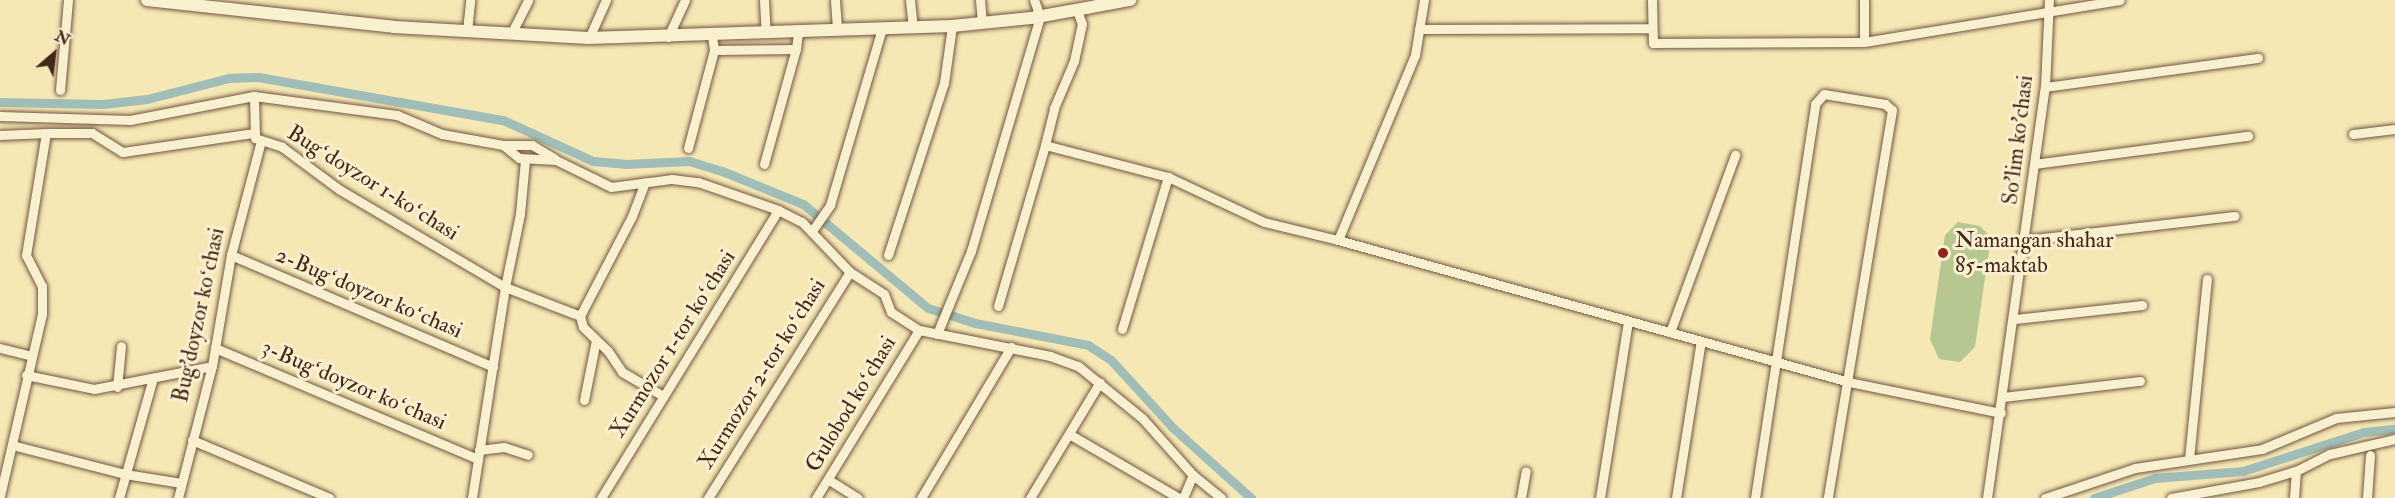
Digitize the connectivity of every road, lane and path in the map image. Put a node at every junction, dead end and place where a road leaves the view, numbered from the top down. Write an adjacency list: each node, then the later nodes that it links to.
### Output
1 (68, 0): 40 (street)
2 (147, 0): 17 (street)
3 (470, 0): 28 (street)
4 (528, 0): 31 (street)
5 (606, 0): 34 (street)
6 (685, 0): 33 (street)
7 (764, 0): 30 (street)
8 (835, 0): 27 (street)
9 (910, 0): 23 (street)
10 (980, 0): 21 (street)
11 (1034, 0): 20 (street)
12 (1424, 0): 26 (street)
13 (1652, 0): 25 (street)
14 (1864, 0): 35 (street)
15 (2120, 0): 18 (street)
16 (1121, 1): 19 (street)
17 (172, 2): 28 (street)
18 (2049, 5): 35 (street); 39 (street, So'lim ko'chasi)
19 (1077, 10): 20 (street); 51 (street)
20 (1040, 17): 21 (street); 77 (street)
21 (982, 23): 22 (street)
22 (952, 26): 23 (street); 66 (street)
23 (913, 27): 24 (street)
24 (882, 28): 27 (street); 62 (street)
25 (1651, 28): 26 (street); 35 (street)
26 (1419, 29): 63 (street)
27 (837, 30): 29 (street)
28 (467, 31): 31 (street)
29 (798, 32): 30 (street); 36 (street)
30 (766, 33): 32 (street)
31 (511, 34): 34 (street)
32 (712, 35): 33 (street); 37 (street)
33 (668, 37): 34 (street)
34 (589, 38)
35 (1864, 42)
36 (796, 49): 37 (street); 56 (street)
37 (714, 50): 52 (street)
38 (2258, 58): 39 (street)
39 (2045, 87): 57 (street, So'lim ko'chasi)
40 (60, 90)
41 (254, 96): 42 (street); 45 (street, Bugʻdoyzor 1-koʻchasi); 50 (street)
42 (0, 116)
43 (2395, 129): 46 (street)
44 (46, 133): 45 (street); 47 (street); 85 (street)
45 (253, 133): 49 (street, Bugʻdoyzor 1-koʻchasi)
46 (2353, 134)
47 (0, 135)
48 (2248, 136): 57 (street)
49 (261, 141): 65 (street, Bug'doyzor koʻchasi); 69 (street, Bugʻdoyzor 1-koʻchasi)
50 (503, 145): 54 (street); 55 (street)
51 (1045, 145): 58 (street); 71 (street)
52 (688, 148)
53 (1735, 155): 78 (street)
54 (525, 160): 55 (street); 69 (street)
55 (556, 160): 59 (street)
56 (764, 164)
57 (2034, 164): 64 (street, So'lim ko'chasi)
58 (1168, 177): 63 (street); 75 (street)
59 (645, 182): 60 (street); 72 (street)
60 (778, 210): 62 (street); 95 (street, Xurmozor 1-tor koʻchasi)
61 (2235, 216): 64 (street)
62 (813, 229): 67 (street)
63 (1338, 240): 74 (street)
64 (2026, 240): 73 (street, So'lim ko'chasi)
65 (231, 255): 84 (street, Bug'doyzor koʻchasi); 88 (street, 2-Bugʻdoyzor koʻchasi)
66 (888, 255)
67 (850, 272): 76 (street); 121 (street, Xurmozor 2-tor koʻchasi)
68 (2207, 279): 107 (street)
69 (505, 287): 72 (street, Bugʻdoyzor 1-koʻchasi); 88 (street)
70 (2142, 305): 73 (street)
71 (998, 306)
72 (580, 316): 79 (street)
73 (2015, 319): 96 (street, So'lim ko'chasi)
74 (1628, 321): 78 (street); 129 (street)
75 (1122, 329)
76 (919, 330): 77 (street); 112 (street, Gulobod koʻchasi)
77 (938, 332): 82 (street)
78 (1670, 332): 80 (street)
79 (596, 340): 95 (street); 97 (street)
80 (1701, 341): 86 (street); 130 (street)
81 (121, 346): 94 (street)
82 (1011, 347): 92 (street); 124 (street)
83 (0, 348): 85 (street)
84 (215, 348): 87 (street, Bug'doyzor koʻchasi); 104 (street, 3-Bugʻdoyzor koʻchasi)
85 (32, 356): 89 (street)
86 (1776, 361): 93 (street); 93 (street); 131 (street)
87 (212, 366): 90 (street); 102 (street, Bug'doyzor koʻchasi)
88 (493, 368): 104 (street)
89 (26, 375): 94 (street); 103 (street)
90 (153, 378): 94 (street); 110 (street)
91 (2140, 381): 96 (street)
92 (1100, 382): 100 (street); 111 (street)
93 (1849, 382): 99 (street); 132 (street)
94 (117, 387)
95 (663, 396): 120 (street, Xurmozor 1-tor koʻchasi)
96 (2003, 397): 99 (street, So'lim ko'chasi)
97 (584, 400)
98 (2395, 412): 107 (street)
99 (2001, 414): 133 (street, So'lim ko'chasi)
100 (1069, 434): 125 (street); 126 (street)
101 (2395, 439): 109 (street)
102 (192, 440): 113 (street, Bug'doyzor koʻchasi); 118 (street)
103 (12, 445): 110 (street); 115 (street)
104 (479, 455): 105 (street); 119 (street)
105 (528, 455)
106 (2370, 455): 138 (street)
107 (2189, 459): 134 (street)
108 (1526, 471): 128 (street)
109 (2296, 471): 114 (street); 137 (street)
110 (124, 474): 113 (street); 116 (street)
111 (1193, 475): 126 (street); 127 (street)
112 (829, 480): 122 (street, Gulobod koʻchasi); 123 (street)
113 (181, 483): 117 (street, Bug'doyzor koʻchasi)
114 (2216, 488): 135 (street); 136 (street)
115 (0, 496)
116 (119, 498)
117 (178, 498)
118 (329, 498)
119 (472, 498)
120 (601, 498)
121 (708, 498)
122 (816, 498)
123 (858, 498)
124 (921, 498)
125 (1031, 498)
126 (1181, 498)
127 (1221, 498)
128 (1521, 498)
129 (1600, 498)
130 (1676, 498)
131 (1755, 498)
132 (1828, 498)
133 (1987, 498)
134 (2045, 498)
135 (2171, 498)
136 (2216, 498)
137 (2294, 498)
138 (2367, 498)

